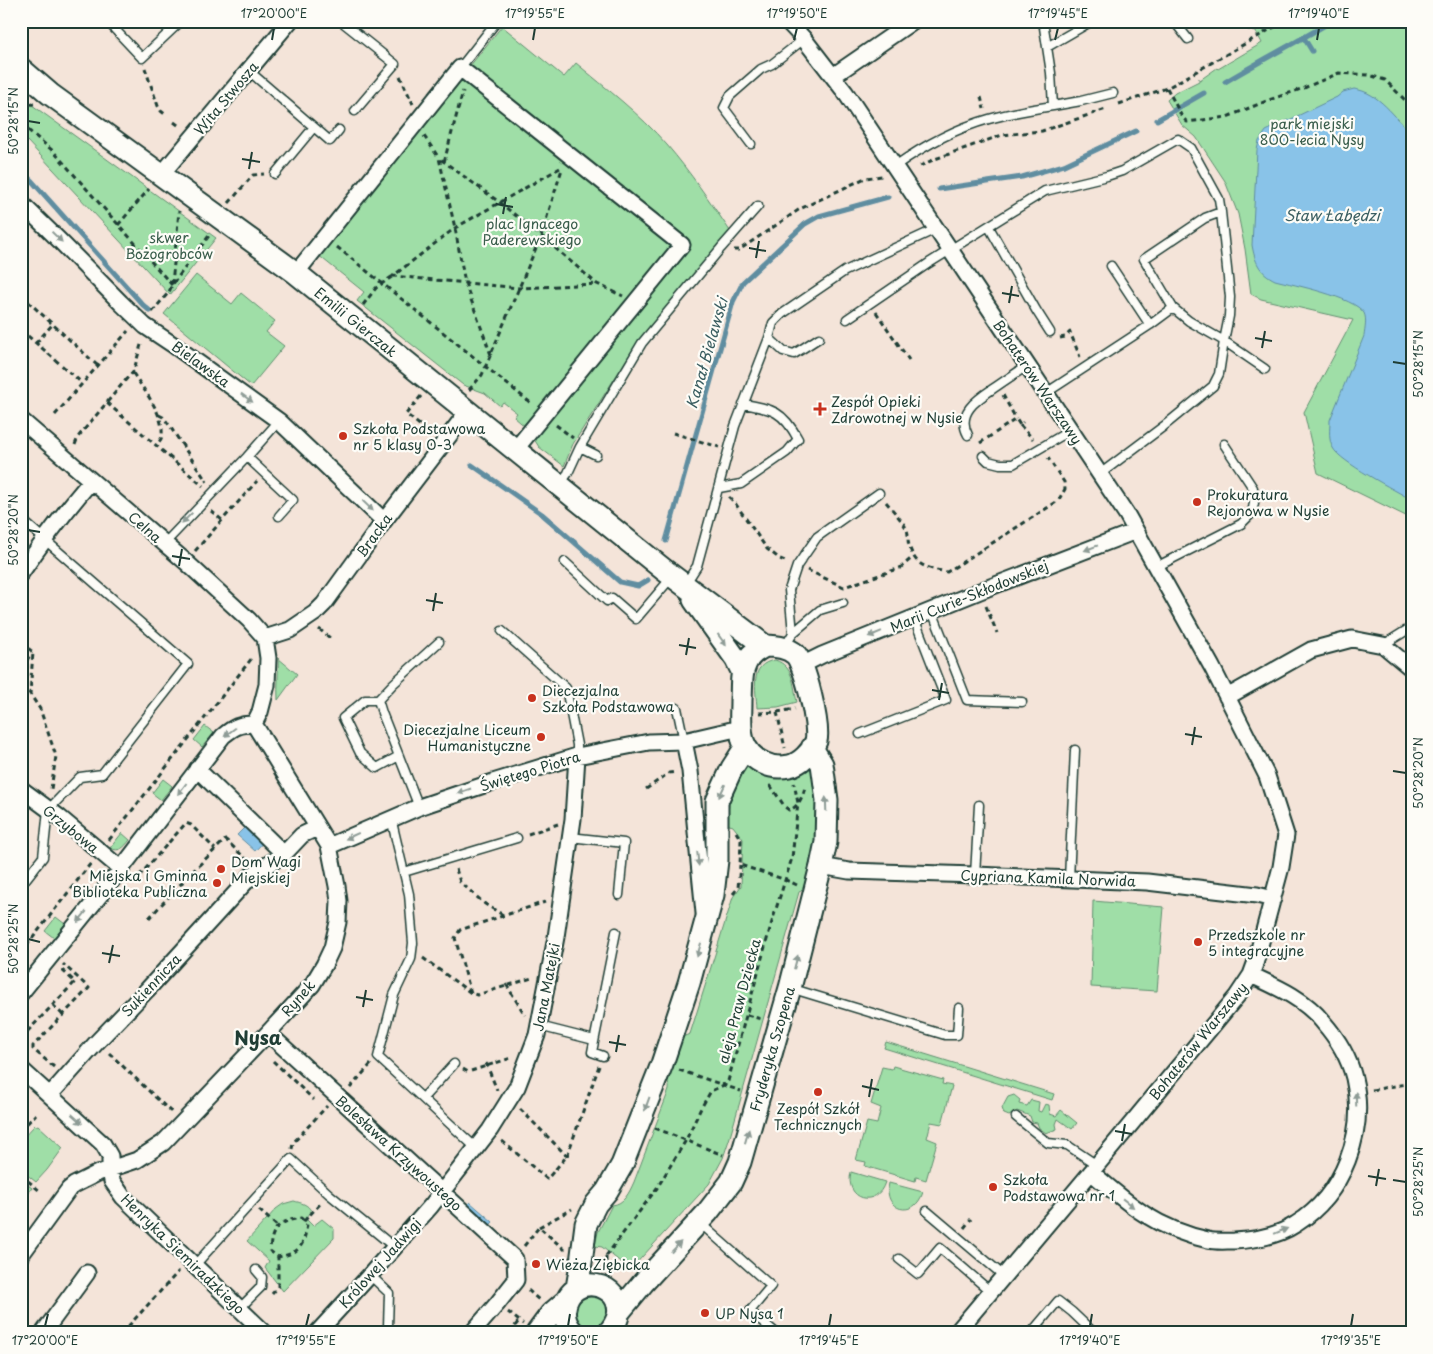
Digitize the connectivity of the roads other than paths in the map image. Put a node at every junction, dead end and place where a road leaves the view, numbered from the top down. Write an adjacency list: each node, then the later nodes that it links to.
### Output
1 (107, 21): 2 (lane)
2 (181, 21)
3 (290, 21): 15 (street, Wita Stwosza)
4 (341, 21): 20 (lane)
5 (497, 21): 16 (lane)
6 (787, 21): 11 (street, Bohaterów Warszawy)
7 (913, 21): 17 (street)
8 (1043, 21): 13 (lane)
9 (1092, 21): 13 (lane)
10 (1174, 21): 12 (lane)
11 (804, 39): 17 (street, Bohaterów Warszawy); 23 (lane)
12 (1188, 39)
13 (1047, 47): 19 (lane)
14 (21, 68): 26 (street, Emilii Gierczak)
15 (249, 71): 21 (lane); 26 (street, Wita Stwosza)
16 (464, 71): 34 (street); 53 (street)
17 (833, 76): 24 (street, Bohaterów Warszawy)
18 (1112, 93): 19 (lane)
19 (1053, 106): 24 (lane)
20 (355, 111)
21 (314, 127): 22 (lane); 25 (lane)
22 (339, 130)
23 (751, 144)
24 (895, 166): 31 (street, Bohaterów Warszawy)
25 (275, 174)
26 (161, 175): 34 (street, Emilii Gierczak)
27 (21, 204): 48 (street, Bielawska, one-way to 48)
28 (758, 206): 52 (lane)
29 (1221, 212): 30 (lane); 35 (lane); 41 (lane)
30 (989, 227): 32 (lane); 38 (lane)
31 (936, 229): 32 (street, Bohaterów Warszawy); 39 (lane)
32 (951, 249): 36 (lane); 42 (street, Bohaterów Warszawy)
33 (1111, 266): 37 (lane)
34 (296, 274): 45 (street, Emilii Gierczak)
35 (1173, 308): 37 (lane); 41 (lane)
36 (847, 319)
37 (1150, 325): 44 (lane)
38 (1050, 332)
39 (769, 338): 40 (lane); 46 (lane)
40 (819, 338)
41 (1224, 341): 43 (lane); 57 (lane)
42 (1028, 365): 44 (street, Bohaterów Warszawy); 50 (lane)
43 (1266, 369)
44 (1046, 394): 49 (street, Bohaterów Warszawy)
45 (468, 401): 53 (street, Emilii Gierczak); 64 (street, Bracka)
46 (743, 404): 60 (lane); 60 (lane)
47 (21, 420): 58 (street, Celna)
48 (279, 421): 56 (lane); 64 (street, Bielawska, one-way to 64)
49 (1070, 430): 55 (lane); 57 (street, Bohaterów Warszawy)
50 (968, 435)
51 (1224, 444): 69 (lane)
52 (580, 447): 54 (lane); 59 (lane)
53 (515, 450): 59 (street, Emilii Gierczak)
54 (596, 455)
55 (983, 456)
56 (247, 457): 62 (lane); 67 (lane, one-way to 67)
57 (1100, 474): 65 (street, Bohaterów Warszawy)
58 (91, 481): 66 (street); 67 (street, Celna)
59 (558, 486): 71 (street, Emilii Gierczak)
60 (719, 488): 71 (lane)
61 (880, 493): 79 (lane)
62 (279, 516)
63 (21, 520): 66 (lane)
64 (384, 521): 77 (street, Bracka)
65 (1136, 531): 69 (street, Bohaterów Warszawy); 73 (street, Marii Curie-Skłodowskiej, one-way to 73)
66 (44, 539): 70 (street); 100 (lane)
67 (164, 544): 77 (street, Celna)
68 (564, 562): 71 (lane)
69 (1156, 567): 84 (street, Bohaterów Warszawy)
70 (21, 573)
71 (673, 577): 79 (street, Emilii Gierczak); 83 (street, Emilii Gierczak, one-way to 83)
72 (843, 603): 79 (lane)
73 (932, 611): 74 (street, Marii Curie-Skłodowskiej); 86 (lane)
74 (914, 618): 81 (street, Marii Curie-Skłodowskiej, one-way to 81); 90 (lane)
75 (1412, 627): 80 (lane)
76 (502, 630): 95 (lane)
77 (265, 641): 88 (street)
78 (438, 642): 85 (lane)
79 (781, 642): 81 (street); 83 (street)
80 (1383, 645): 82 (street); 84 (street)
81 (802, 665): 92 (street)
82 (1412, 669)
83 (742, 671): 89 (street)
84 (1227, 697): 114 (street, Bohaterów Warszawy)
85 (378, 700): 94 (lane); 94 (lane)
86 (1022, 702)
87 (677, 708): 91 (lane)
88 (254, 724): 96 (street, one-way to 96); 102 (street, Rynek)
89 (745, 730): 91 (street, Świętego Piotra); 92 (street); 115 (street, one-way to 115)
90 (860, 734)
91 (684, 741): 95 (street, Świętego Piotra); 115 (street, one-way to 115)
92 (812, 748): 107 (street, Fryderyka Szopena, one-way to 92)
93 (1075, 750): 111 (lane)
94 (398, 756): 99 (lane)
95 (577, 756): 99 (street, Świętego Piotra, one-way to 99); 103 (street, Jana Matejki)
96 (197, 770): 106 (street); 108 (street, one-way to 108)
97 (21, 789): 100 (street, Grzybowa)
98 (979, 804): 110 (lane)
99 (419, 807): 101 (street, Świętego Piotra)
100 (54, 813): 108 (street, Grzybowa); 112 (lane)
101 (391, 818): 105 (street, Świętego Piotra, one-way to 105); 109 (lane)
102 (317, 828): 105 (street, Rynek); 106 (street, Sukiennicza)
103 (570, 837): 113 (lane); 121 (street, Jana Matejki)
104 (517, 838): 109 (lane)
105 (329, 846): 122 (street, Rynek)
106 (284, 854): 127 (street, Sukiennicza)
107 (821, 866): 110 (street, Cypriana Kamila Norwida); 118 (street, Fryderyka Szopena, one-way to 107)
108 (121, 869): 119 (street, one-way to 119)
109 (404, 872): 128 (lane)
110 (975, 875): 111 (street, Cypriana Kamila Norwida)
111 (1069, 878): 114 (street, Cypriana Kamila Norwida)
112 (21, 885)
113 (619, 895)
114 (1273, 899): 117 (street, Bohaterów Warszawy)
115 (705, 926): 145 (street, one-way to 145)
116 (616, 932): 123 (lane)
117 (1251, 975): 131 (street, Bohaterów Warszawy); 131 (street, one-way to 117)
118 (790, 988): 120 (lane); 135 (street, Fryderyka Szopena, one-way to 118)
119 (21, 992)
120 (959, 1008)
121 (539, 1026): 123 (lane); 130 (street, Jana Matejki)
122 (263, 1038): 132 (street, Rynek); 133 (street, Bolesława Krzywoustego)
123 (594, 1040): 124 (lane)
124 (603, 1056)
125 (454, 1064): 128 (lane)
126 (21, 1069): 127 (street)
127 (50, 1095): 132 (street, one-way to 132)
128 (422, 1098): 130 (lane)
129 (1016, 1117): 131 (lane)
130 (476, 1148): 133 (street, Jana Matejki)
131 (1094, 1169): 143 (street, Bohaterów Warszawy)
132 (110, 1170): 137 (street, Rynek); 139 (street, Henryka Siemiradzkiego)
133 (441, 1191): 136 (street, Królowej Jadwigi); 154 (street, Bolesława Krzywoustego)
134 (927, 1211): 143 (lane)
135 (699, 1222): 147 (street, Fryderyka Szopena, one-way to 135); 155 (lane)
136 (394, 1247): 139 (lane); 142 (street, Królowej Jadwigi)
137 (21, 1255)
138 (899, 1258): 144 (lane)
139 (192, 1262): 146 (street, Henryka Siemiradzkiego)
140 (256, 1270): 146 (lane)
141 (87, 1273): 150 (street)
142 (370, 1275): 152 (street, Królowej Jadwigi); 153 (lane)
143 (1004, 1276): 144 (street, Bohaterów Warszawy)
144 (990, 1291): 156 (street, Bohaterów Warszawy)
145 (572, 1294): 147 (street); 148 (street); 149 (street)
146 (240, 1308): 151 (street, Henryka Siemiradzkiego)
147 (616, 1325)
148 (533, 1330)
149 (572, 1332)
150 (43, 1333)
151 (265, 1333)
152 (317, 1333)
153 (383, 1333)
154 (472, 1333)
155 (776, 1333)
156 (956, 1333)
157 (1032, 1333): 158 (lane)
158 (1094, 1333)

